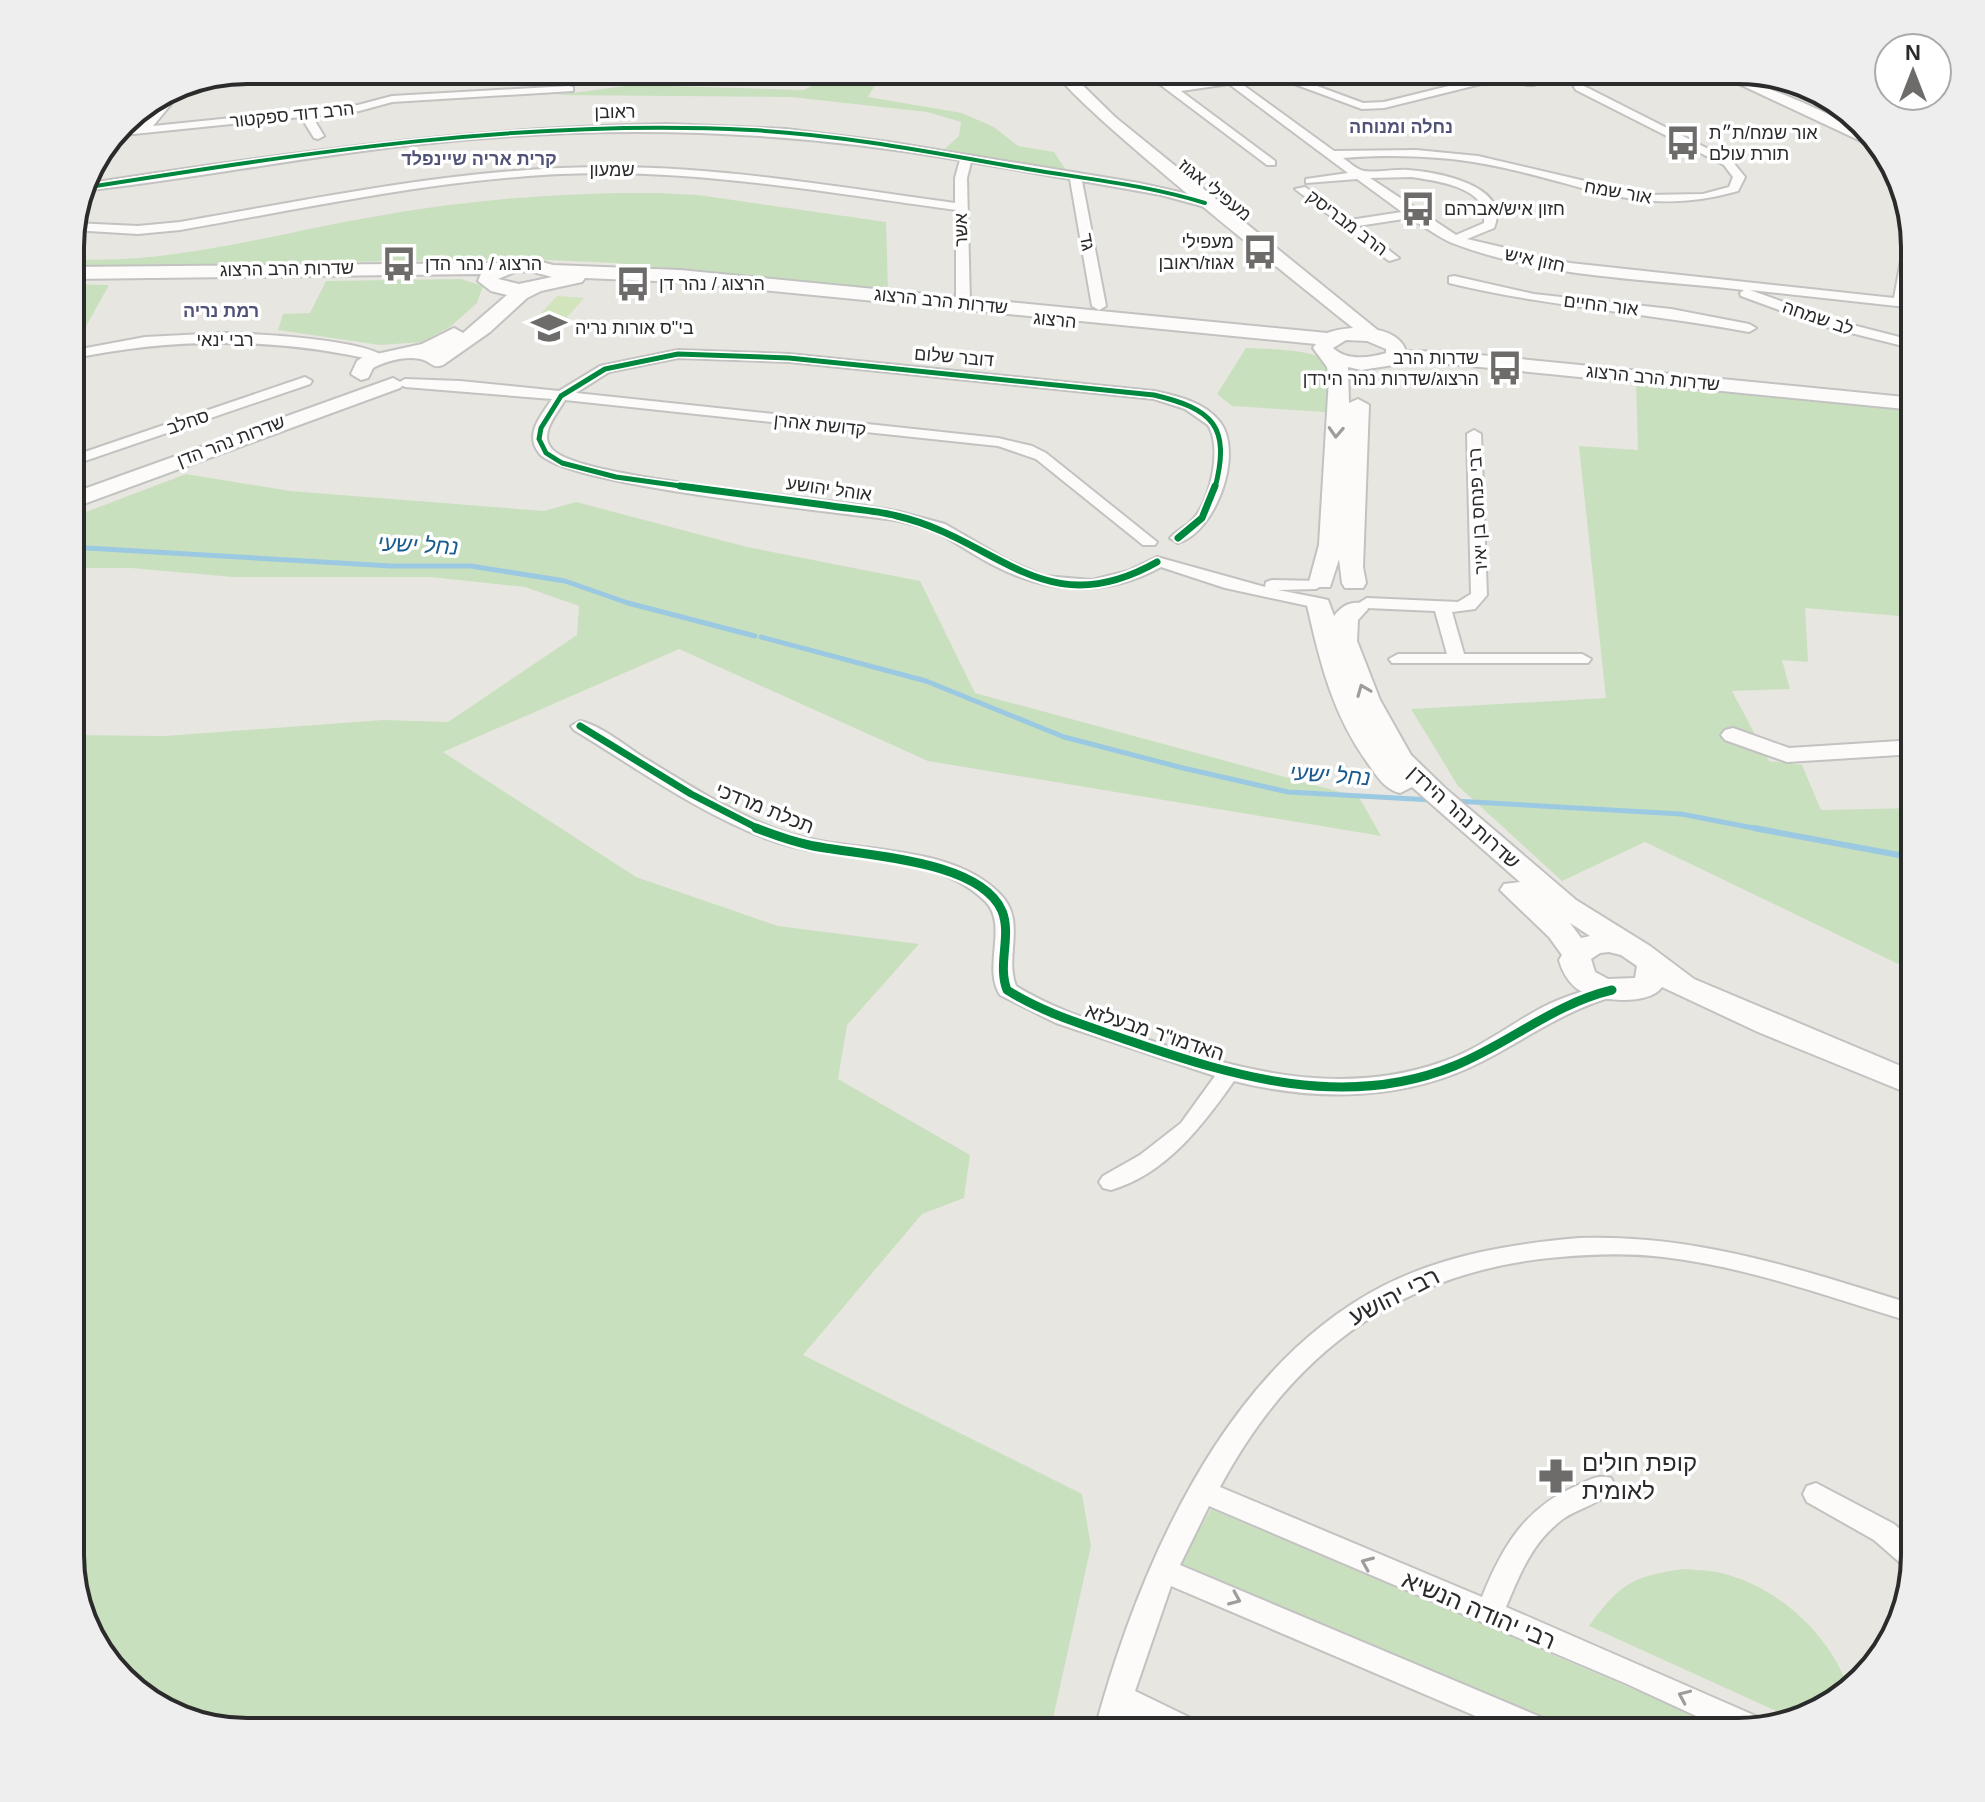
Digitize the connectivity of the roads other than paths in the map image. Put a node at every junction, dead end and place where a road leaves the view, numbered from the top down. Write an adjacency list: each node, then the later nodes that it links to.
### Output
1 (1069, 84): 23 (street, מעפילי אגוז)
2 (1071, 84): 47 (street, מעפילי אגוז)
3 (1166, 84): 11 (street)
4 (1209, 84): 11 (street)
5 (1235, 84): 18 (street, חזון איש)
6 (1304, 84): 7 (street)
7 (1468, 84)
8 (1577, 84): 18 (street, אור שמח)
9 (1747, 84): 16 (street)
10 (569, 89): 13 (street, הרב דוד ספקטור)
11 (1173, 89): 20 (street)
12 (162, 109): 14 (street)
13 (305, 114): 14 (street, הרב דוד ספקטור); 17 (street)
14 (143, 131): 15 (street, הרב דוד ספקטור)
15 (132, 132)
16 (1854, 133)
17 (318, 136)
18 (1333, 155): 21 (street, חזון איש)
19 (966, 158): 22 (street, ראובן); 24 (street, ראובן); 27 (street, אשר)
20 (1271, 163)
21 (1358, 175): 28 (street, חזון איש); 29 (street, הרב מבריסק); 31 (street)
22 (1076, 178): 25 (street, ראובן); 43 (street, גד)
23 (1176, 180): 25 (street, ראובן); 26 (street, מעפילי אגוז)
24 (96, 186)
25 (1147, 190): 26 (street, ראובן)
26 (1205, 203): 46 (street, מעפילי אגוז)
27 (961, 207): 30 (street, שמעון); 42 (street, אשר)
28 (1412, 214): 29 (street); 31 (street, חזון איש)
29 (1348, 224): 32 (street, הרב מבריסק)
30 (85, 228)
31 (1455, 240): 39 (street, חזון איש)
32 (1393, 258)
33 (84, 273): 34 (main road, שדרות הרב הרצוג)
34 (494, 278): 35 (main road); 37 (main road, שדרות הרב הרצוג); 49 (main road)
35 (545, 280): 42 (main road, שדרות הרב הרצוג); 46 (main road, הרצוג); 51 (main road)
36 (1454, 280): 39 (street, אור החיים)
37 (84, 281)
38 (1724, 284): 39 (street, חזון איש); 41 (street, חזון איש); 45 (street, לב שמחה)
39 (1670, 295): 44 (street, אור החיים)
40 (1901, 295): 41 (street)
41 (1900, 301)
42 (963, 303): 46 (main road, שדרות הרב הרצוג)
43 (1099, 306)
44 (1749, 328)
45 (1901, 341)
46 (1331, 345): 47 (main road); 47 (main road); 66 (main road, שדרות נהר הירדן, one-way to 66)
47 (1382, 350): 56 (main road, שדרות הרב הרצוג); 58 (main road, שדרות הרב הרצוג); 67 (main road, שדרות נהר הירדן)
48 (84, 352): 50 (street, רבי ינאי)
49 (408, 353): 50 (main road); 51 (main road)
50 (378, 357): 52 (main road, שדרות נהר הדן)
51 (434, 367): 54 (main road, שדרות נהר הדן); 55 (street, קדושת אהרן)
52 (361, 374): 54 (main road); 61 (main road, שדרות נהר הדן)
53 (305, 381): 60 (street, סחלב)
54 (399, 383): 55 (street, קדושת אהרן); 62 (main road, שדרות נהר הדן)
55 (460, 385): 57 (street, קדושת אהרן)
56 (1901, 394)
57 (561, 396): 63 (street, דובר שלום); 64 (street, קדושת אהרן); 65 (street, אוהל יהושע)
58 (1901, 403)
59 (1474, 434): 68 (street, רבי פנחס בן יאיר)
60 (84, 457)
61 (84, 480)
62 (84, 497)
63 (1178, 538): 64 (street); 65 (street)
64 (1149, 542): 65 (street)
65 (1168, 561): 66 (street)
66 (1317, 594): 67 (main road); 75 (main road, שדרות נהר הירדן)
67 (1361, 597): 68 (street, רבי פנחס בן יאיר); 75 (main road, שדרות נהר הירדן, one-way to 67)
68 (1443, 608): 70 (street)
69 (1398, 659): 70 (street)
70 (1457, 659): 71 (street)
71 (1582, 659)
72 (580, 726): 79 (street, תכלת מרדכי)
73 (1733, 735): 74 (street)
74 (1901, 748)
75 (1386, 757): 76 (main road, שדרות נהר הירדן); 77 (main road, שדרות נהר הירדן)
76 (1625, 945): 77 (main road); 78 (main road)
77 (1578, 963): 80 (main road); 81 (street, האדמו"ר מבעלזא)
78 (1652, 963): 80 (main road); 83 (main road)
79 (1007, 990): 82 (street, האדמו"ר מבעלזא)
80 (1619, 990): 81 (street, האדמו"ר מבעלזא); 84 (main road)
81 (1537, 1018): 82 (street, האדמו"ר מבעלזא)
82 (1228, 1073): 85 (street)
83 (1901, 1079)
84 (1901, 1099)
85 (1111, 1182)
86 (1901, 1309): 88 (street, רבי יהושע)
87 (1602, 1486): 92 (street)
88 (1204, 1492): 91 (street, רבי יהושע); 92 (street, רבי יהודה הנשיא, one-way to 88)
89 (1816, 1494): 90 (street)
90 (1901, 1547)
91 (1163, 1570): 93 (street, רבי יהושע); 96 (street, one-way to 96)
92 (1489, 1614): 97 (street, רבי יהודה הנשיא, one-way to 92)
93 (1117, 1697): 94 (street, רבי יהושע); 95 (street)
94 (1112, 1718)
95 (1161, 1718)
96 (1512, 1718)
97 (1710, 1718)

